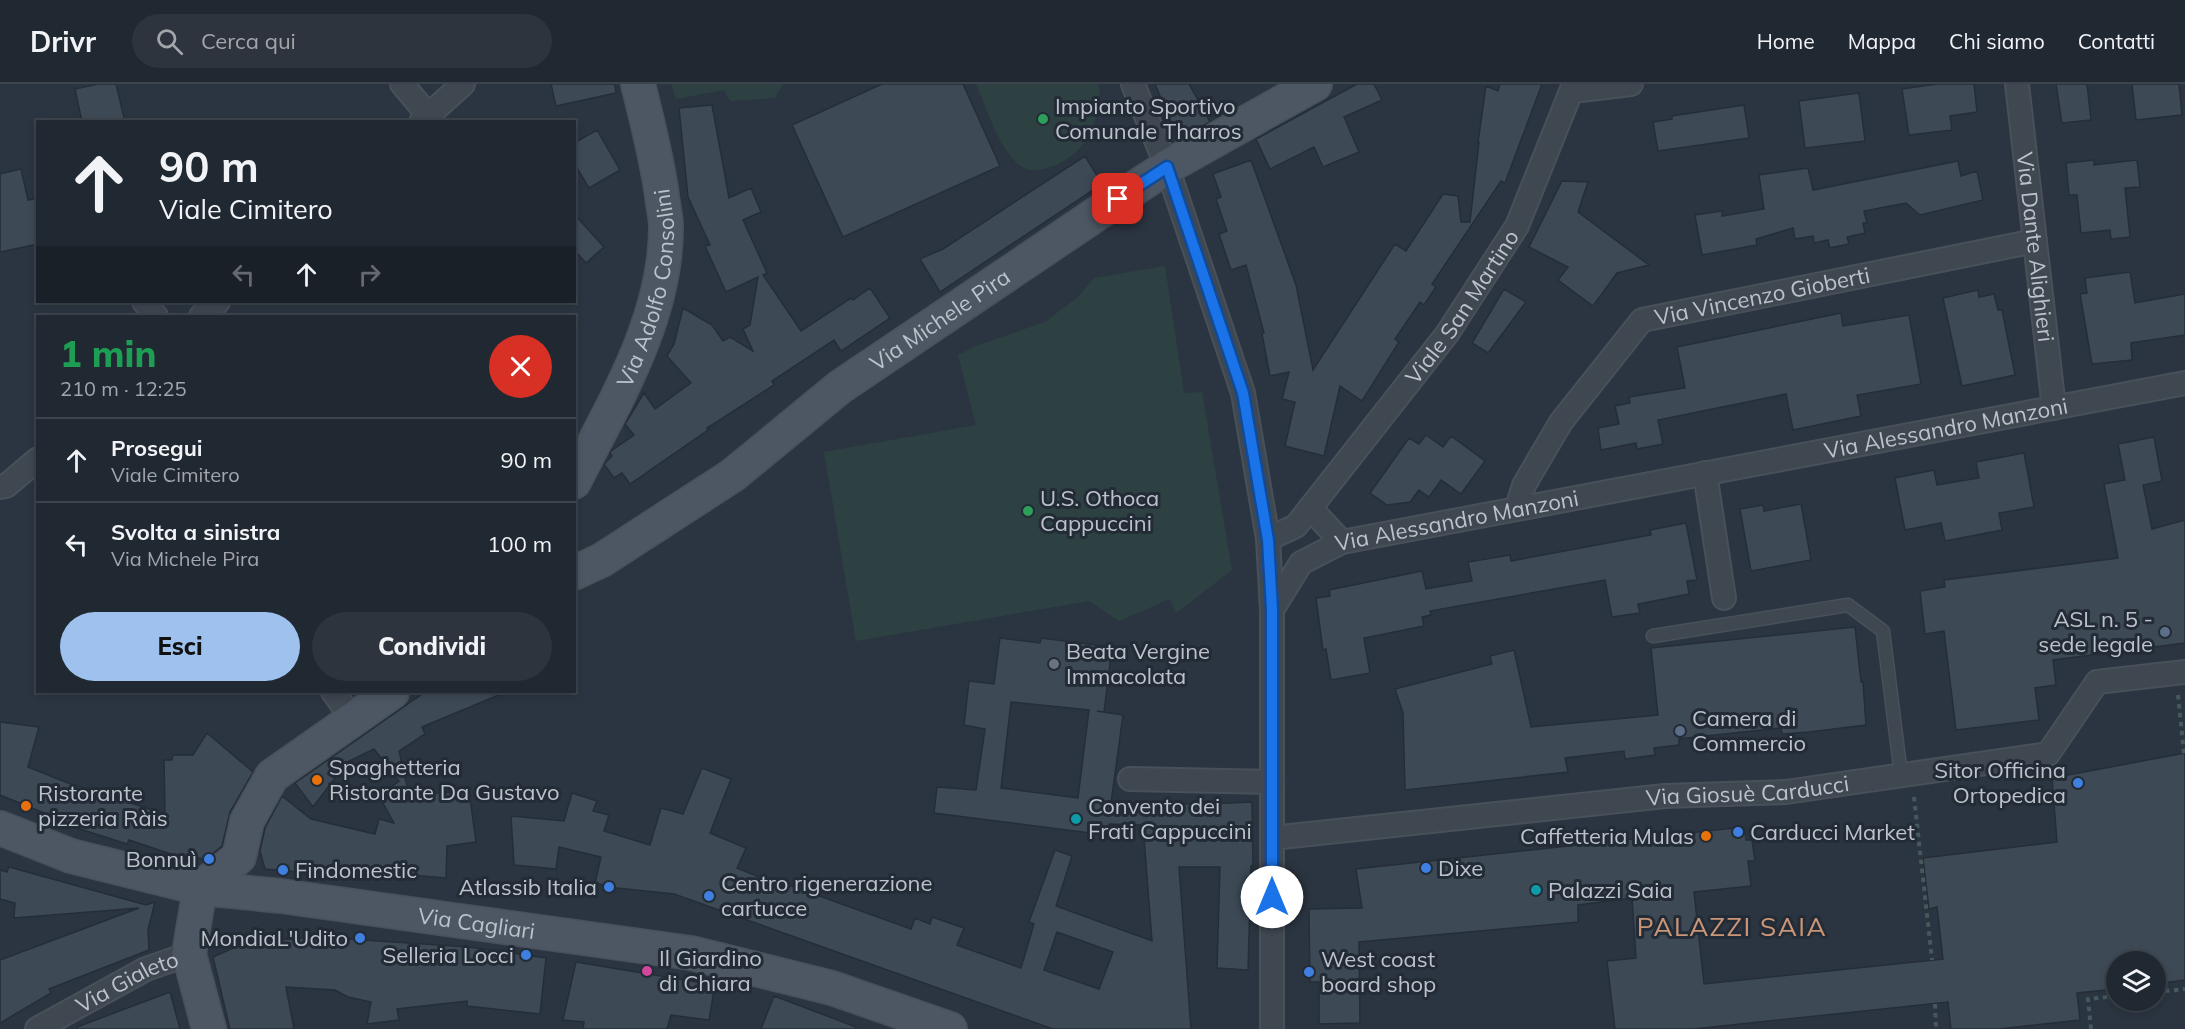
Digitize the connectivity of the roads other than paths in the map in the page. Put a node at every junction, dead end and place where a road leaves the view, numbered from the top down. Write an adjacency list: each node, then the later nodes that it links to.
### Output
1 (402, 84): 9 (street)
2 (463, 84): 9 (street)
3 (638, 84): 20 (street, Via Adolfo Consolini)
4 (1133, 84): 10 (street)
5 (1315, 84): 10 (street, Via Michele Pira)
6 (1631, 84): 8 (street)
7 (2017, 84): 11 (street, Via Dante Alighieri)
8 (1573, 87): 22 (street, Viale San Martino)
9 (424, 118)
10 (1167, 167): 24 (street); 26 (street, Via Michele Pira)
11 (2035, 241): 17 (street, Via Dante Alighieri); 23 (street, Via Vincenzo Gioberti)
12 (145, 303): 14 (street)
13 (217, 303): 15 (street)
14 (155, 315)
15 (202, 315)
16 (2185, 383): 17 (street, Via Alessandro Manzoni)
17 (2054, 408): 19 (street, Via Alessandro Manzoni)
18 (36, 461): 21 (street)
19 (1705, 473): 23 (street, Via Alessandro Manzoni); 27 (street)
20 (576, 478)
21 (0, 487)
22 (1310, 508): 24 (street, Viale San Martino); 25 (street)
23 (1517, 508): 25 (street, Via Alessandro Manzoni)
24 (1268, 540): 28 (street)
25 (1342, 542): 28 (street, Via Alessandro Manzoni)
26 (576, 572)
27 (1724, 598)
28 (1272, 609): 36 (street)
29 (1653, 636): 34 (lane)
30 (2180, 673): 34 (street, Via Giosuè Carducci)
31 (334, 693): 33 (street)
32 (391, 693): 33 (street)
33 (353, 719): 39 (street)
34 (1906, 775): 38 (street, Via Giosuè Carducci)
35 (1130, 779): 36 (street)
36 (1272, 782): 38 (street)
37 (0, 828): 39 (street, Via Cagliari)
38 (1272, 838): 44 (street)
39 (200, 888): 40 (street); 43 (street, Via Cagliari)
40 (189, 954): 41 (street, Via Gialeto); 42 (street)
41 (37, 1029)
42 (208, 1029)
43 (950, 1029)
44 (1272, 1029)

